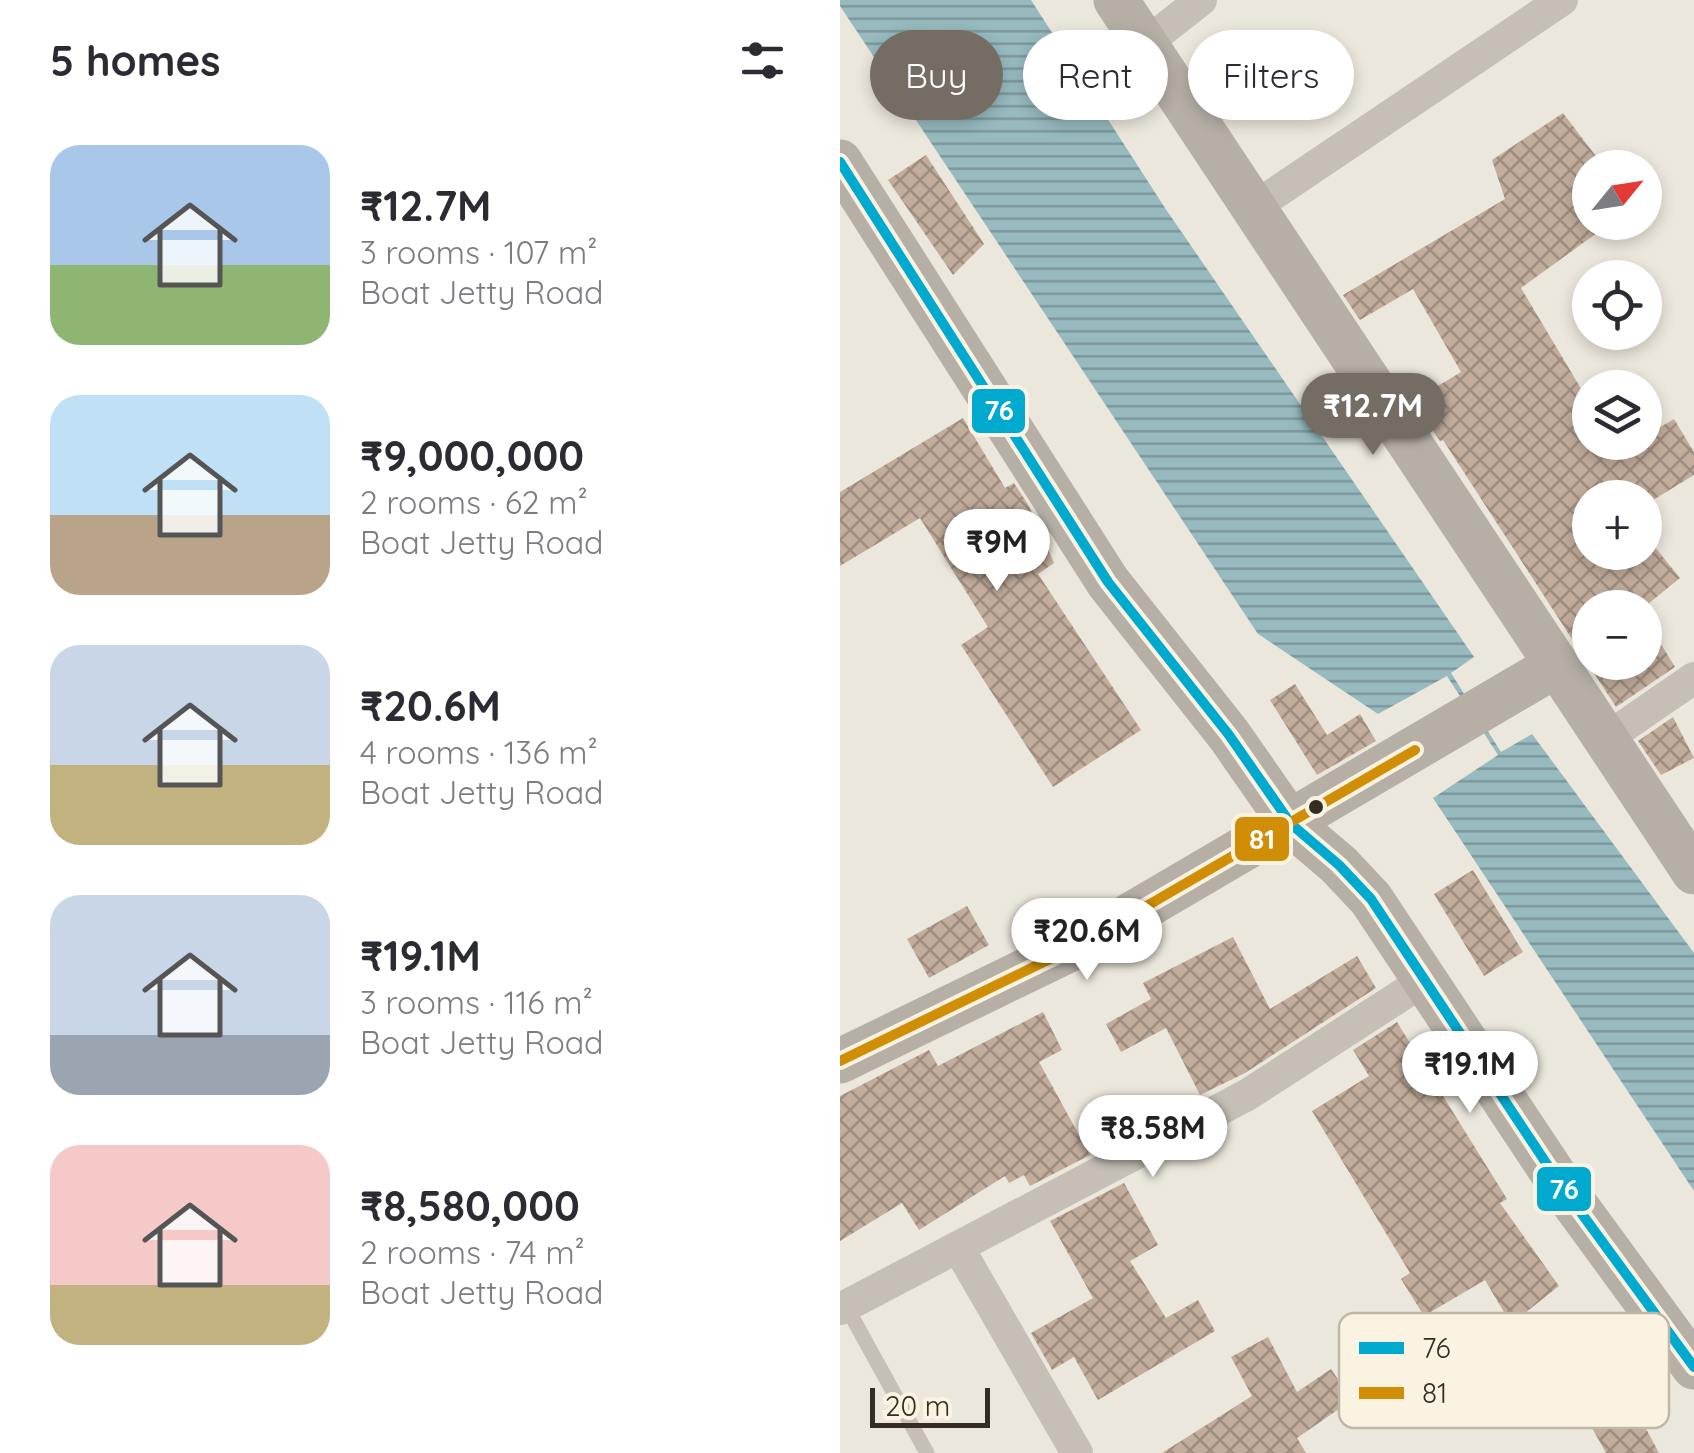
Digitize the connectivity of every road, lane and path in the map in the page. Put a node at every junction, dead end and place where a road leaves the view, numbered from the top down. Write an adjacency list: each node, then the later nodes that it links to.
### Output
1 (1116, 0): 4 (main road)
2 (1202, 0): 5 (street)
3 (1562, 0): 8 (street)
4 (1135, 30)
5 (1162, 30)
6 (1168, 80): 8 (main road)
7 (840, 162): 12 (main road)
8 (1253, 208): 9 (main road)
9 (1556, 666): 11 (main road); 12 (main road)
10 (1694, 678): 11 (street)
11 (1604, 740): 13 (main road)
12 (1292, 824): 14 (main road); 15 (main road)
13 (1694, 872)
14 (1425, 980): 16 (street); 18 (main road)
15 (840, 1061)
16 (958, 1247): 17 (street); 22 (street)
17 (843, 1308): 21 (lane)
18 (1654, 1313)
19 (1669, 1333): 20 (main road)
20 (1694, 1367)
21 (927, 1453)
22 (1077, 1453)

